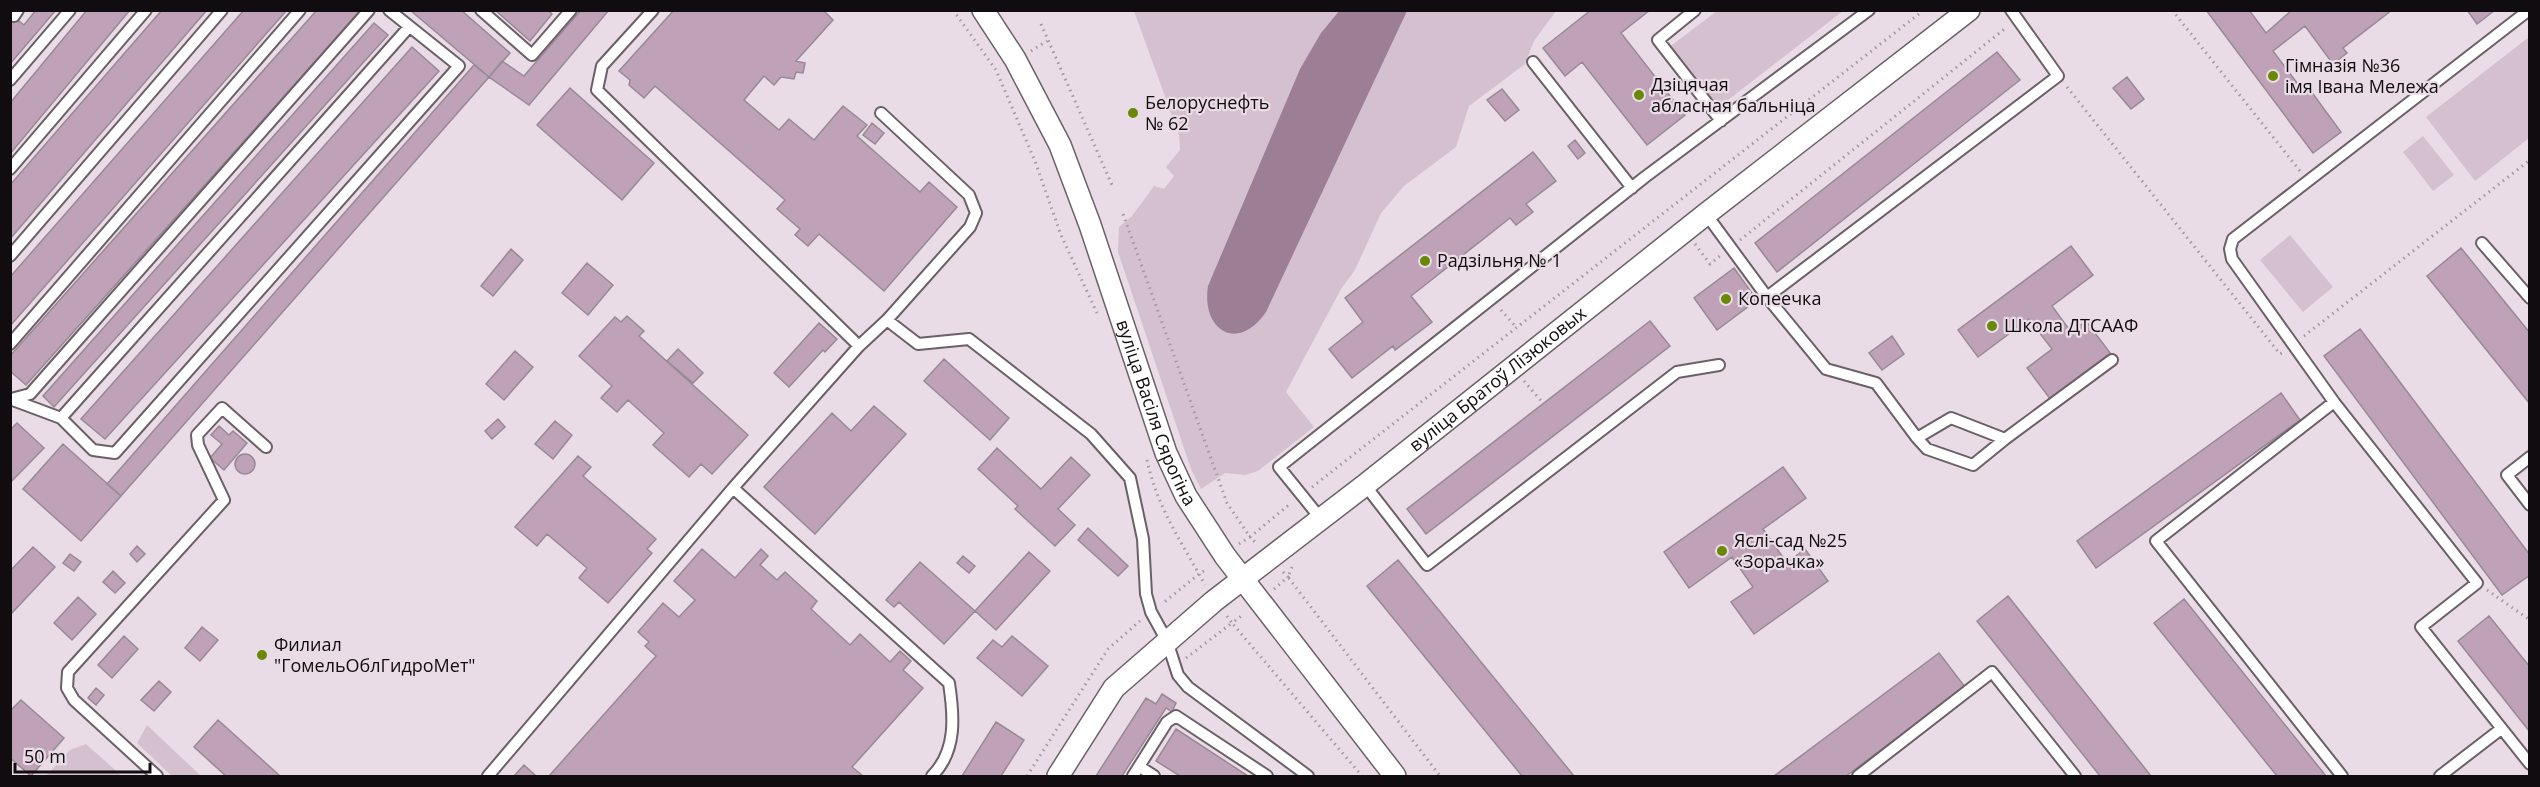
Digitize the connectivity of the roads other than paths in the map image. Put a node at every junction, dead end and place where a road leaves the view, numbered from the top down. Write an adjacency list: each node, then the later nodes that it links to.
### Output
1 (70, 10): 18 (lane)
2 (146, 10): 21 (lane)
3 (222, 10): 25 (lane)
4 (300, 10): 29 (lane)
5 (369, 10): 33 (lane)
6 (388, 10): 16 (lane)
7 (481, 10): 8 (lane)
8 (571, 10)
9 (653, 10): 30 (lane)
10 (984, 10): 44 (street, вуліца Васіля Сярогіна)
11 (1695, 10): 20 (lane)
12 (1869, 10): 20 (lane)
13 (1969, 10): 23 (street, вуліца Братоў Лізюковых)
14 (2529, 10): 34 (lane)
15 (2014, 15): 26 (lane)
16 (409, 27): 35 (lane); 35 (lane)
17 (1533, 62): 22 (lane)
18 (10, 80)
19 (881, 113): 28 (lane)
20 (1720, 121): 22 (lane)
21 (10, 169)
22 (1632, 188): 43 (lane)
23 (1706, 214): 26 (lane); 40 (street, вуліца Братоў Лізюковых)
24 (2482, 243): 27 (lane)
25 (10, 256)
26 (1767, 297): 36 (lane)
27 (2529, 298)
28 (887, 320): 30 (lane); 45 (lane)
29 (10, 344)
30 (859, 346): 41 (lane)
31 (2112, 360): 37 (lane)
32 (1719, 365): 40 (lane)
33 (10, 399): 35 (lane)
34 (2334, 402): 46 (lane); 59 (lane)
35 (61, 418)
36 (1917, 438): 37 (lane); 37 (lane)
37 (2005, 439)
38 (266, 447): 49 (lane)
39 (2529, 457): 42 (lane)
40 (1365, 485): 43 (street, вуліца Братоў Лізюковых)
41 (733, 488): 50 (lane); 51 (lane)
42 (2529, 505)
43 (1321, 519): 44 (street, вуліца Братоў Лізюковых)
44 (1243, 578): 45 (street, вуліца Братоў Лізюковых); 56 (street, вуліца Васіля Сярогіна)
45 (1167, 641): 52 (street, вуліца Братоў Лізюковых); 55 (lane)
46 (2501, 729): 47 (lane); 60 (lane)
47 (2529, 765)
48 (1136, 772): 53 (lane); 54 (lane)
49 (157, 777)
50 (488, 777)
51 (932, 777)
52 (1058, 777)
53 (1154, 777)
54 (1267, 777)
55 (1308, 777)
56 (1395, 777)
57 (1858, 777): 58 (lane)
58 (2075, 777)
59 (2342, 777)
60 (2440, 777)

